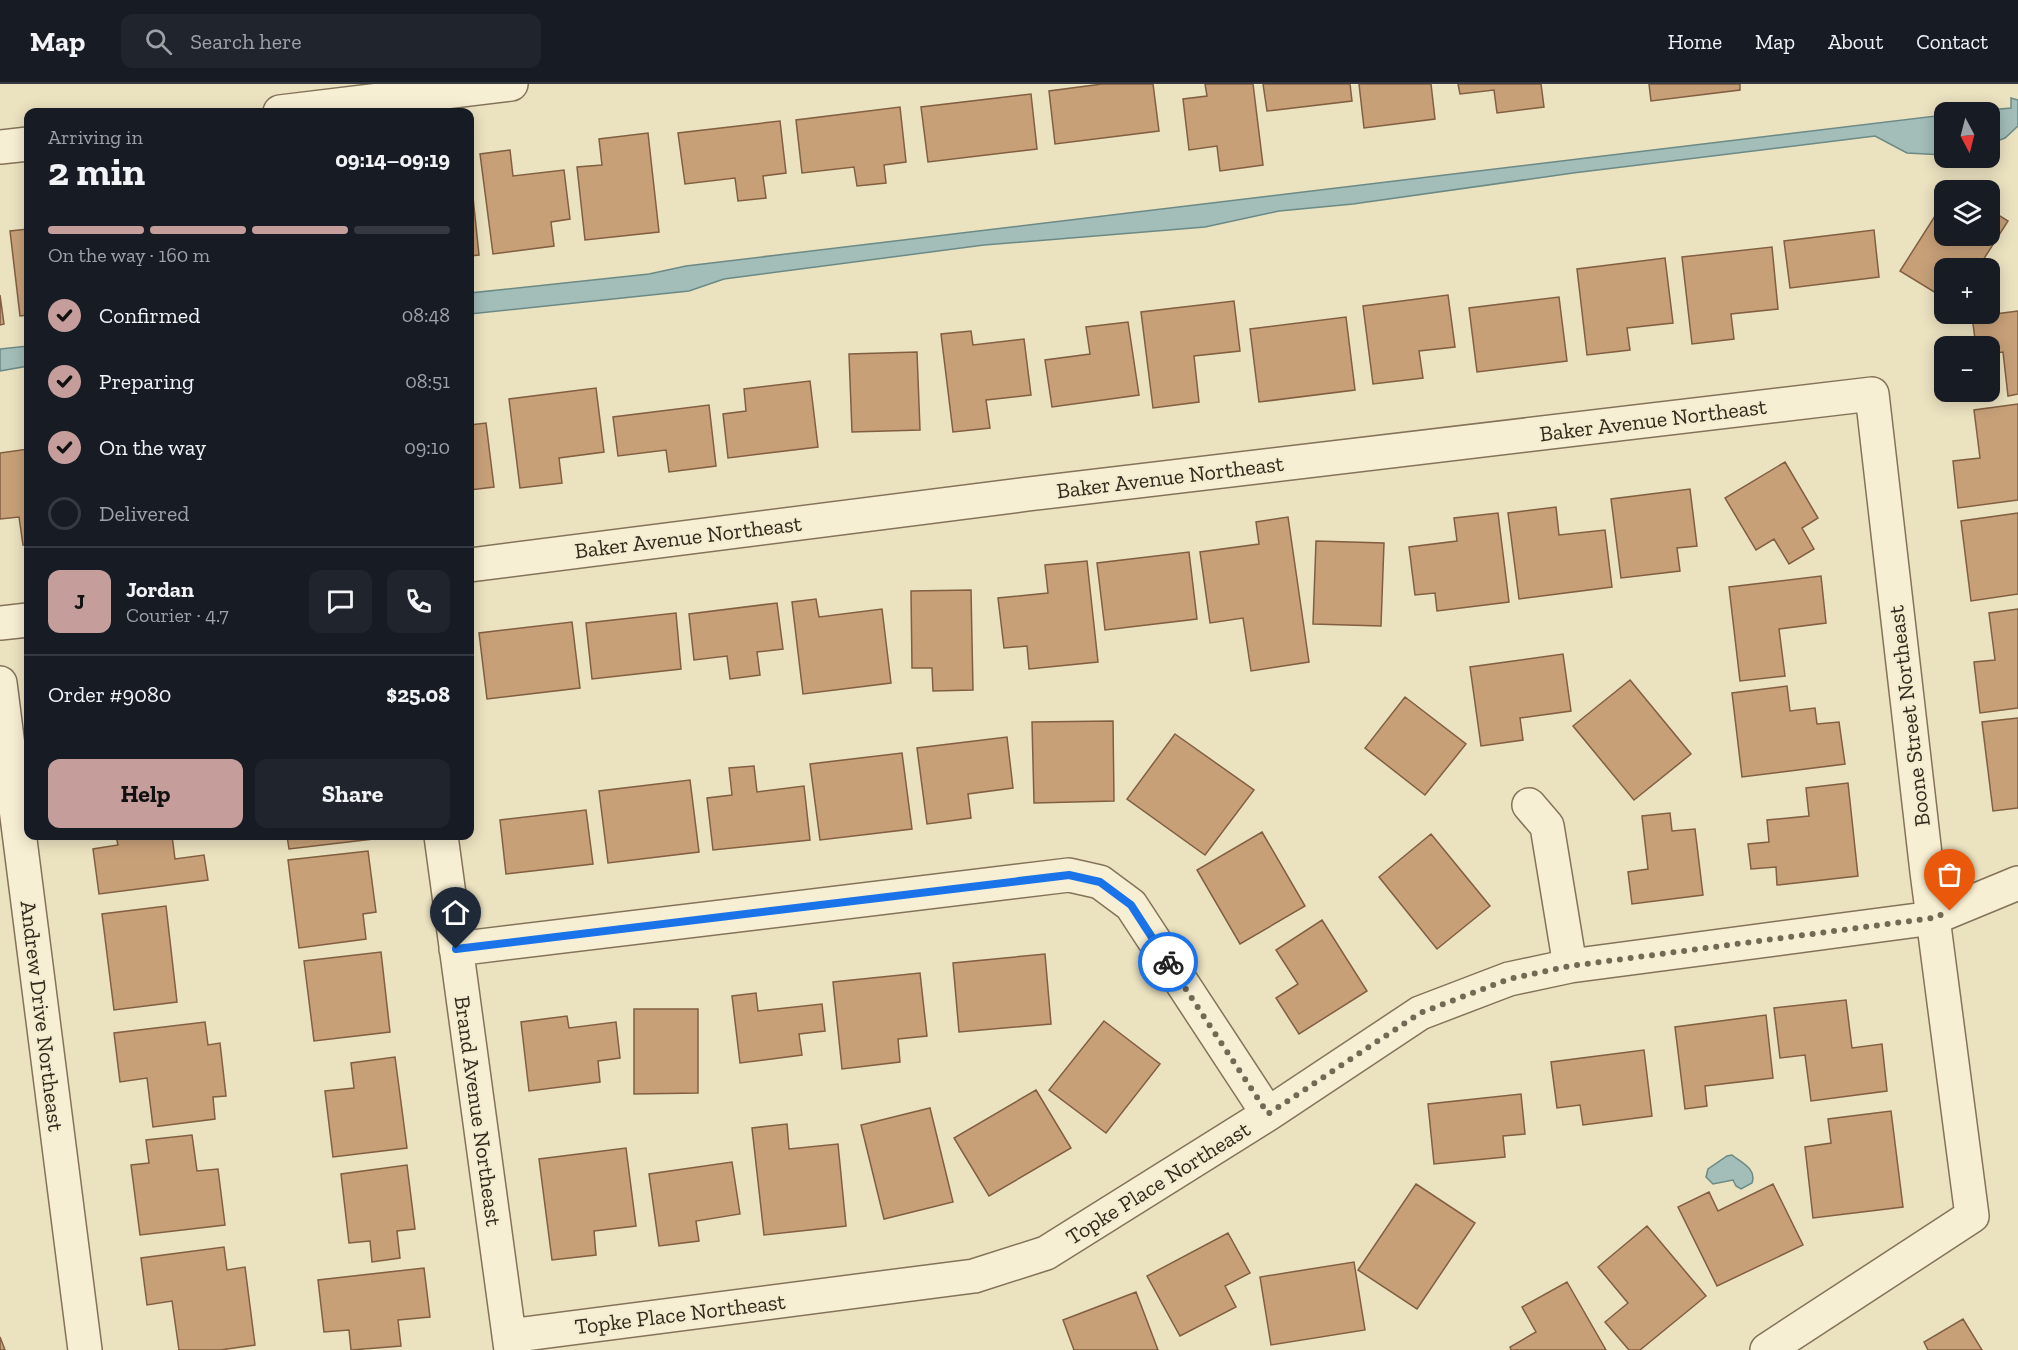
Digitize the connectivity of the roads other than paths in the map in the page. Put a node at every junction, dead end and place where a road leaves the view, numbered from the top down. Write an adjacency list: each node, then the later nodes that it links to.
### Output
1 (511, 84): 2 (street)
2 (313, 108)
3 (24, 144): 4 (street)
4 (0, 147)
5 (1872, 394): 6 (street, Baker Avenue Northeast); 13 (street, Boone Street Northeast)
6 (474, 564)
7 (24, 620): 8 (street)
8 (0, 623)
9 (0, 683): 18 (street, Andrew Drive Northeast)
10 (1529, 806): 15 (street)
11 (442, 840): 14 (street, Brand Avenue Northeast)
12 (2018, 882): 13 (street, Topke Place Northeast)
13 (1933, 918): 15 (street, Topke Place Northeast); 19 (street, Boone Street Northeast)
14 (456, 949): 16 (street); 17 (street, Brand Avenue Northeast)
15 (1570, 966): 16 (street, Topke Place Northeast)
16 (1268, 1114): 17 (street, Topke Place Northeast)
17 (510, 1343)
18 (85, 1350)
19 (1767, 1350)

